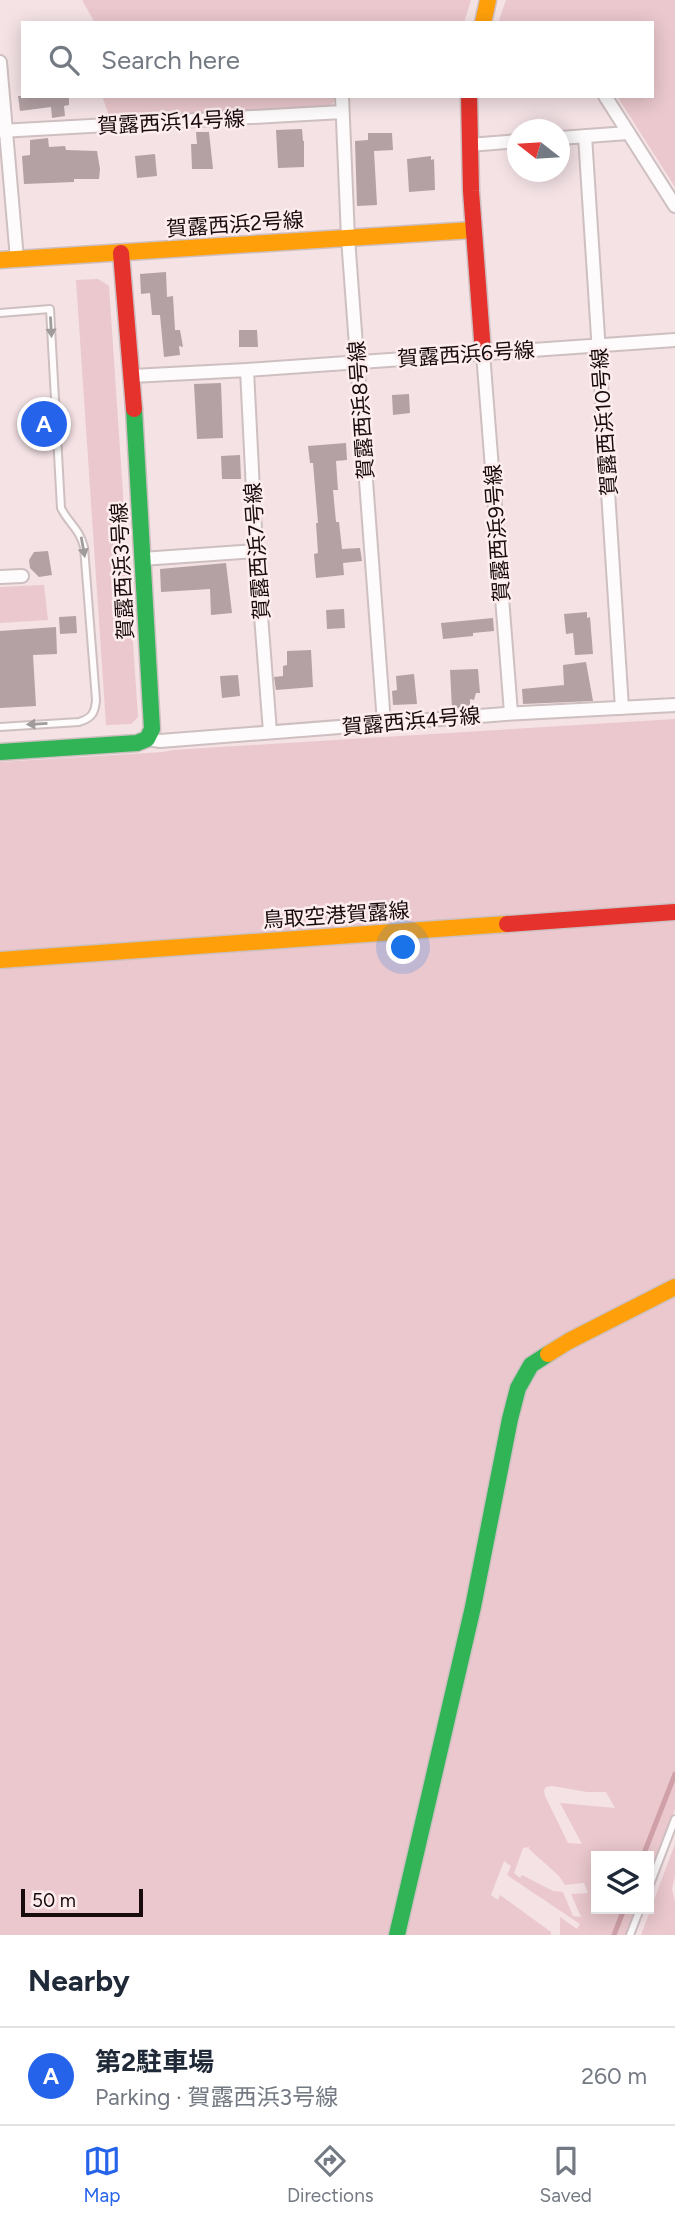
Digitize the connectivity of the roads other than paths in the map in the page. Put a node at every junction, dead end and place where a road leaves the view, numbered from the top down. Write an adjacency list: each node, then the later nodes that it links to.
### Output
1 (488, 0): 2 (street)
2 (483, 21)
3 (0, 62): 8 (street)
4 (342, 98): 7 (street, 賀露西浜8号線)
5 (469, 98): 13 (street)
6 (606, 98): 9 (street)
7 (342, 112): 8 (street, 賀露西浜14号線); 16 (street, 賀露西浜8号線)
8 (4, 131): 18 (street)
9 (628, 133): 10 (street); 14 (street)
10 (585, 136): 11 (street); 22 (street, 賀露西浜10号線)
11 (570, 137)
12 (507, 142): 13 (street)
13 (468, 145): 15 (street)
14 (675, 206)
15 (473, 230): 16 (street, 賀露西浜2号線); 23 (street)
16 (348, 238): 17 (street, 賀露西浜2号線); 24 (street, 賀露西浜8号線)
17 (121, 253): 18 (street, 賀露西浜2号線); 26 (street, 賀露西浜3号線)
18 (17, 259): 19 (street, 賀露西浜2号線)
19 (0, 260)
20 (0, 313): 35 (lane, one-way to 35)
21 (675, 340): 22 (street, 賀露西浜6号線)
22 (599, 345): 23 (street, 賀露西浜6号線); 32 (street, 賀露西浜10号線)
23 (483, 353): 24 (street, 賀露西浜6号線); 33 (street, 賀露西浜9号線)
24 (358, 361): 25 (street, 賀露西浜6号線); 34 (street, 賀露西浜8号線)
25 (247, 370): 26 (street, 賀露西浜6号線); 27 (street, 賀露西浜7号線)
26 (132, 376): 28 (street, 賀露西浜3号線)
27 (256, 551): 28 (street); 36 (street, 賀露西浜7号線)
28 (142, 559): 37 (street, 賀露西浜3号線)
29 (22, 576): 30 (street)
30 (0, 577)
31 (675, 705): 32 (street, 賀露西浜4号線)
32 (622, 708): 33 (street, 賀露西浜4号線)
33 (511, 713): 34 (street, 賀露西浜4号線)
34 (384, 723): 36 (street, 賀露西浜4号線)
35 (0, 727)
36 (270, 732): 37 (street, 賀露西浜4号線)
37 (147, 738): 38 (street)
38 (0, 752)
39 (675, 912): 40 (street, 鳥取空港賀露線)
40 (0, 960)
41 (675, 1287): 45 (street)
42 (675, 1819): 43 (lane)
43 (654, 1874)
44 (638, 1914): 46 (lane)
45 (397, 1935)
46 (630, 1935)

